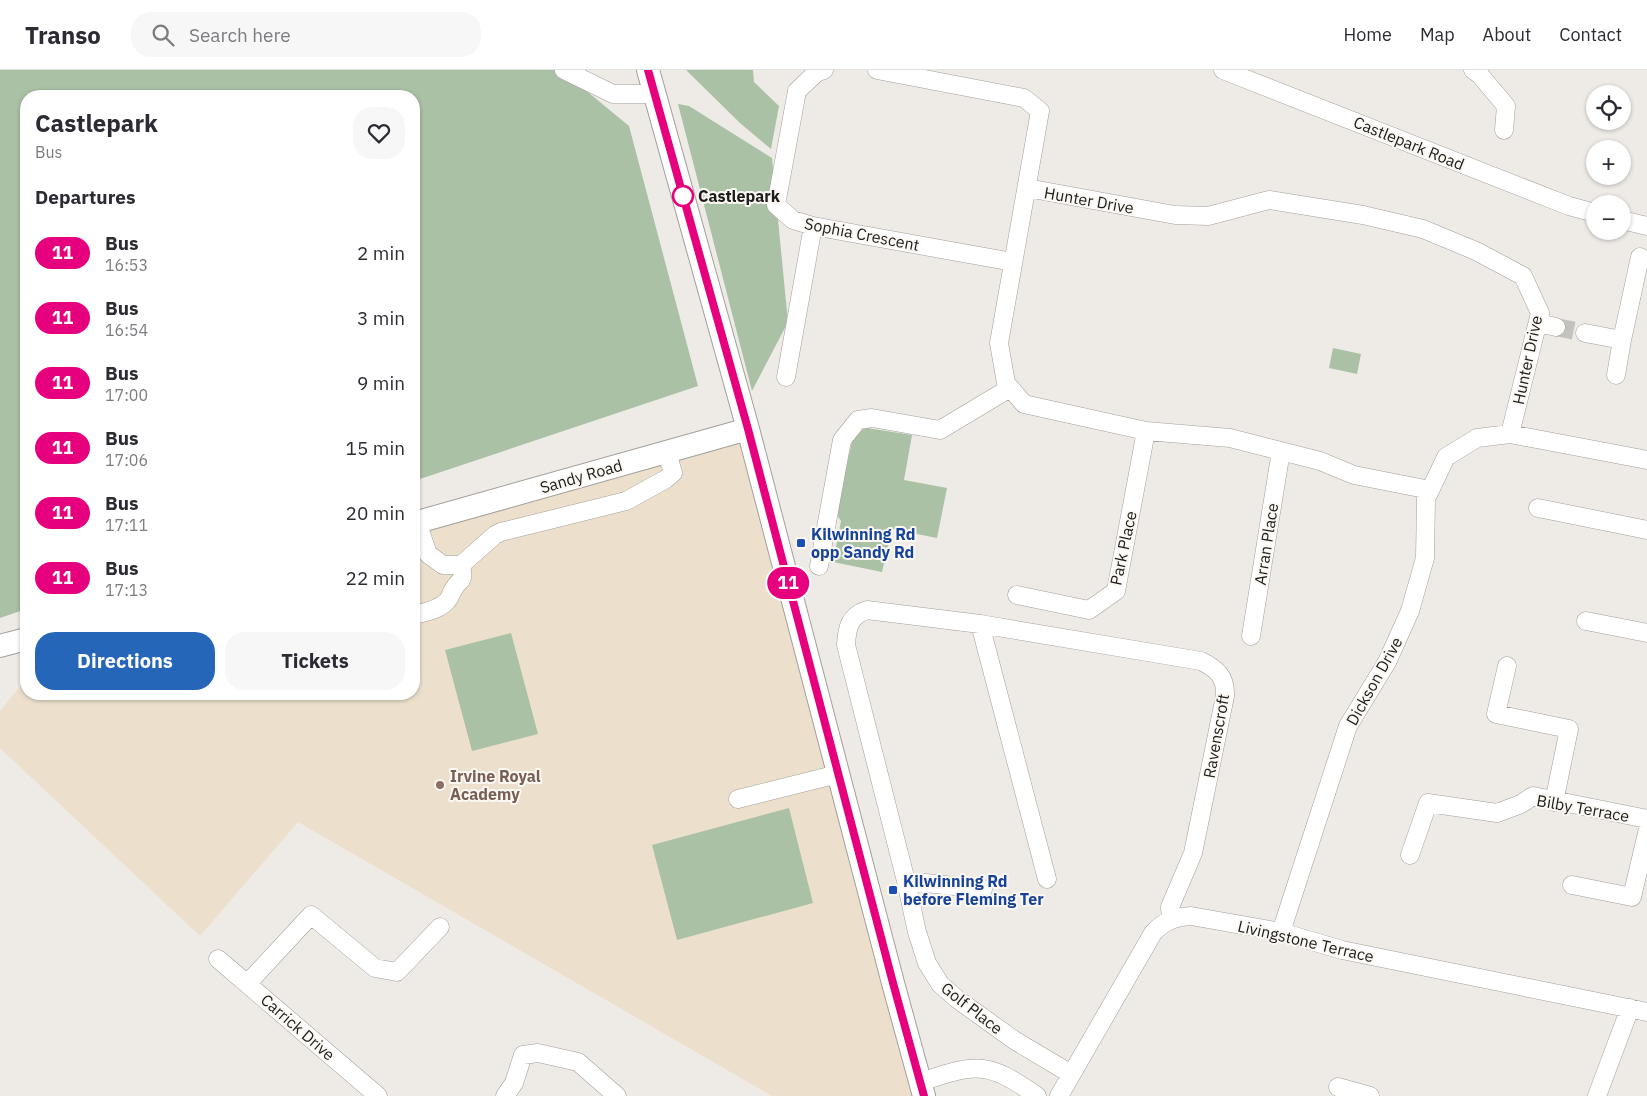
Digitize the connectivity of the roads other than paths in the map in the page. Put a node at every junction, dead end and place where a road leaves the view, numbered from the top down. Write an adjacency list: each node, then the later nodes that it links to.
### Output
1 (564, 70): 7 (street)
2 (648, 70): 7 (main road)
3 (824, 70): 12 (street, Sophia Crescent)
4 (878, 70): 9 (street)
5 (1223, 70): 10 (street, Castlepark Road)
6 (1473, 70): 8 (street)
7 (655, 94): 23 (main road)
8 (1504, 130)
9 (1027, 188): 15 (street, Hunter Drive); 16 (street, Hunter Drive)
10 (1586, 211)
11 (1631, 222): 13 (street)
12 (813, 226): 15 (street, Sophia Crescent); 21 (street)
13 (1647, 226)
14 (1640, 257): 19 (street)
15 (1013, 262): 22 (street, Hunter Drive)
16 (1538, 323): 17 (street); 25 (street, Hunter Drive)
17 (1556, 327)
18 (1585, 333): 19 (street)
19 (1622, 340): 20 (street)
20 (1616, 375)
21 (786, 377)
22 (1010, 388): 24 (street, Hunter Drive); 35 (street)
23 (748, 429): 27 (main road, Sandy Road); 45 (main road)
24 (1146, 431): 26 (street, Hunter Drive); 36 (street, Park Place)
25 (1510, 434): 28 (street, Dickson Drive); 29 (street, Dickson Drive)
26 (1280, 451): 29 (street, Hunter Drive); 41 (street, Arran Place)
27 (667, 452): 31 (main road, Sandy Road); 34 (street)
28 (1647, 460)
29 (1430, 490): 57 (street, Dickson Drive)
30 (1538, 508): 32 (street)
31 (420, 522)
32 (1647, 530)
33 (420, 535): 34 (street)
34 (460, 565): 37 (street)
35 (819, 566)
36 (1017, 595)
37 (420, 613)
38 (1586, 621): 40 (street)
39 (980, 624): 51 (street); 52 (street, Ravenscroft); 55 (street, Ravenscroft)
40 (1647, 633)
41 (1251, 636)
42 (20, 641): 43 (main road)
43 (0, 646)
44 (1507, 666): 47 (street)
45 (838, 774): 46 (street); 64 (main road)
46 (738, 799)
47 (1554, 802): 48 (street, Bilby Terrace); 50 (street, Bilby Terrace)
48 (1647, 819)
49 (1647, 834): 53 (street)
50 (1410, 855)
51 (1047, 880)
52 (906, 881): 54 (street); 62 (street, Golf Place)
53 (1572, 885)
54 (983, 889)
55 (1171, 919): 57 (street, Livingstone Terrace); 62 (street)
56 (440, 927): 59 (street)
57 (1281, 932): 60 (street, Livingstone Terrace)
58 (218, 959): 59 (street, Carrick Drive)
59 (247, 984): 65 (street, Carrick Drive)
60 (1630, 1008): 61 (street, Livingstone Terrace); 71 (street)
61 (1647, 1012)
62 (1071, 1074): 69 (street)
63 (1338, 1087): 70 (street)
64 (922, 1089): 68 (street)
65 (378, 1096)
66 (505, 1096): 67 (street)
67 (617, 1096)
68 (1038, 1096)
69 (1059, 1096)
70 (1370, 1096)
71 (1597, 1096)

